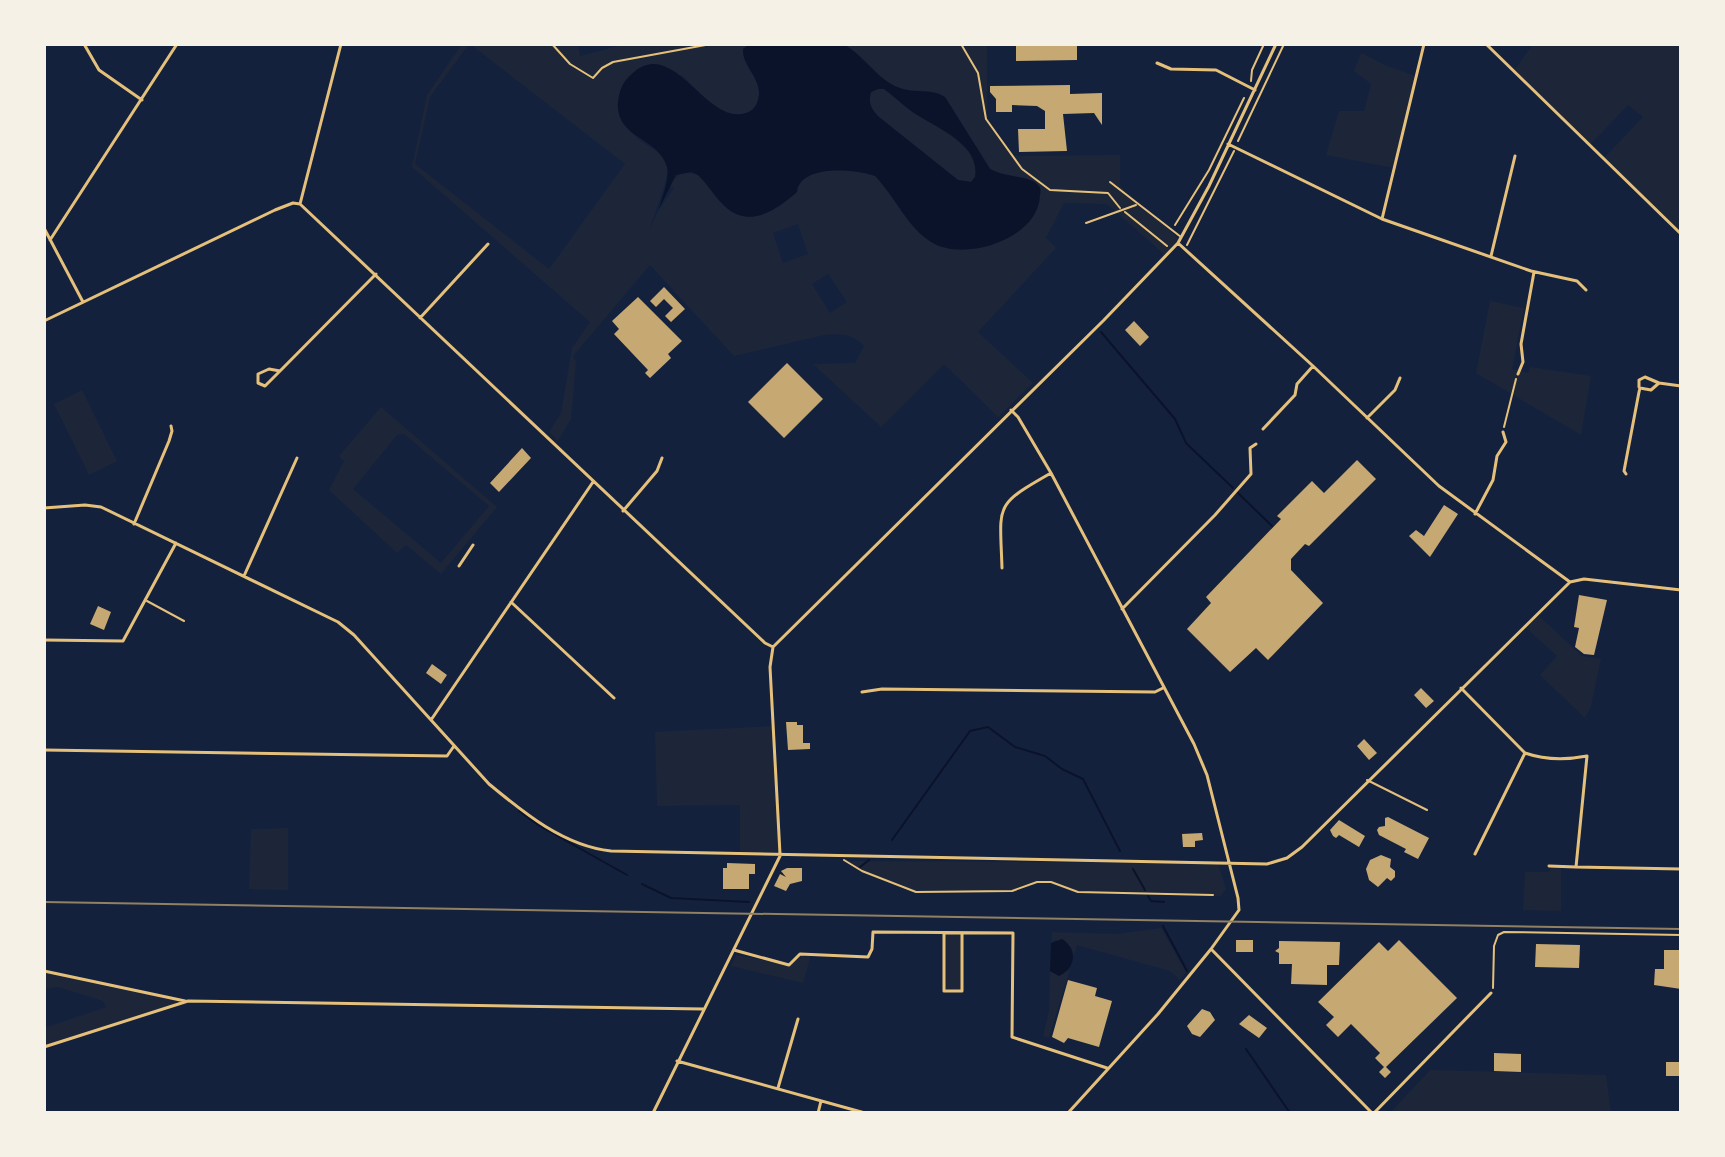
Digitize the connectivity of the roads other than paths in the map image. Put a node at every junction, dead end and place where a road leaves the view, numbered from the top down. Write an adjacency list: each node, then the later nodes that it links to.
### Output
1 (84, 44): 9 (street)
2 (177, 44): 9 (street)
3 (341, 44): 13 (street)
4 (1276, 44): 8 (street)
5 (1424, 44): 15 (street)
6 (1486, 44): 18 (street)
7 (1157, 63): 8 (street)
8 (1255, 90): 10 (street)
9 (142, 100): 20 (street)
10 (1228, 144): 15 (street); 19 (street)
11 (1515, 156): 23 (street)
12 (1110, 182): 14 (lane)
13 (300, 204): 25 (street); 27 (street)
14 (1137, 204): 16 (lane); 19 (lane)
15 (1382, 219): 23 (street)
16 (1086, 223)
17 (44, 228): 20 (street)
18 (1681, 234)
19 (1182, 238): 21 (street)
20 (50, 240): 27 (street)
21 (1178, 243): 30 (street); 37 (street)
22 (488, 244): 28 (street)
23 (1491, 256): 24 (street)
24 (1534, 271): 26 (street); 32 (street)
25 (376, 274): 28 (street); 31 (street)
26 (1586, 290)
27 (83, 302): 29 (street)
28 (420, 318): 47 (street)
29 (44, 321)
30 (1313, 366): 38 (street); 40 (street)
31 (280, 371): 31 (street)
32 (1518, 374)
33 (1400, 378): 38 (street)
34 (1659, 383): 35 (street); 36 (street); 36 (street)
35 (1681, 386)
36 (1640, 388): 46 (street)
37 (1011, 410): 45 (street); 64 (street)
38 (1367, 418): 50 (street)
39 (171, 426): 51 (street)
40 (1263, 429)
41 (1503, 432): 50 (street)
42 (1256, 444): 61 (street)
43 (297, 458): 56 (street)
44 (662, 458): 49 (street)
45 (1051, 473): 55 (street); 61 (street)
46 (1626, 474)
47 (593, 482): 49 (street); 60 (street)
48 (44, 508): 51 (street)
49 (623, 511): 64 (street)
50 (1475, 514): 57 (street)
51 (134, 524): 52 (street)
52 (176, 543): 56 (street); 59 (street)
53 (473, 545): 54 (street)
54 (459, 566)
55 (1002, 568)
56 (244, 576): 69 (street)
57 (1570, 582): 58 (street); 66 (street)
58 (1681, 590)
59 (146, 601): 62 (lane); 63 (street)
60 (511, 602): 68 (street); 69 (street)
61 (1122, 609): 65 (street)
62 (184, 621)
63 (44, 640)
64 (773, 647): 76 (street)
65 (1163, 688): 67 (street); 77 (street)
66 (1461, 688): 72 (street); 73 (street)
67 (862, 692)
68 (614, 698)
69 (431, 720): 70 (street)
70 (454, 746): 71 (street); 76 (street)
71 (44, 750)
72 (1525, 753): 75 (street); 79 (street)
73 (1367, 780): 74 (lane); 77 (street)
74 (1427, 810)
75 (1475, 854)
76 (780, 856): 77 (street); 84 (street)
77 (1227, 864): 83 (street)
78 (1549, 866): 79 (street)
79 (1576, 867): 80 (street)
80 (1681, 869)
81 (944, 933): 82 (street); 82 (street); 84 (street)
82 (962, 933): 92 (street)
83 (1211, 949): 92 (street); 99 (street)
84 (734, 950): 88 (street)
85 (44, 971): 87 (street)
86 (1491, 993): 99 (street)
87 (188, 1001): 88 (street); 90 (street)
88 (703, 1009): 91 (street)
89 (798, 1019): 93 (street)
90 (44, 1047)
91 (677, 1061): 93 (street); 95 (street)
92 (1107, 1068): 98 (street)
93 (778, 1088): 94 (street)
94 (821, 1101): 96 (street); 97 (street)
95 (653, 1113)
96 (818, 1113)
97 (865, 1113)
98 (1068, 1113)
99 (1373, 1113)

